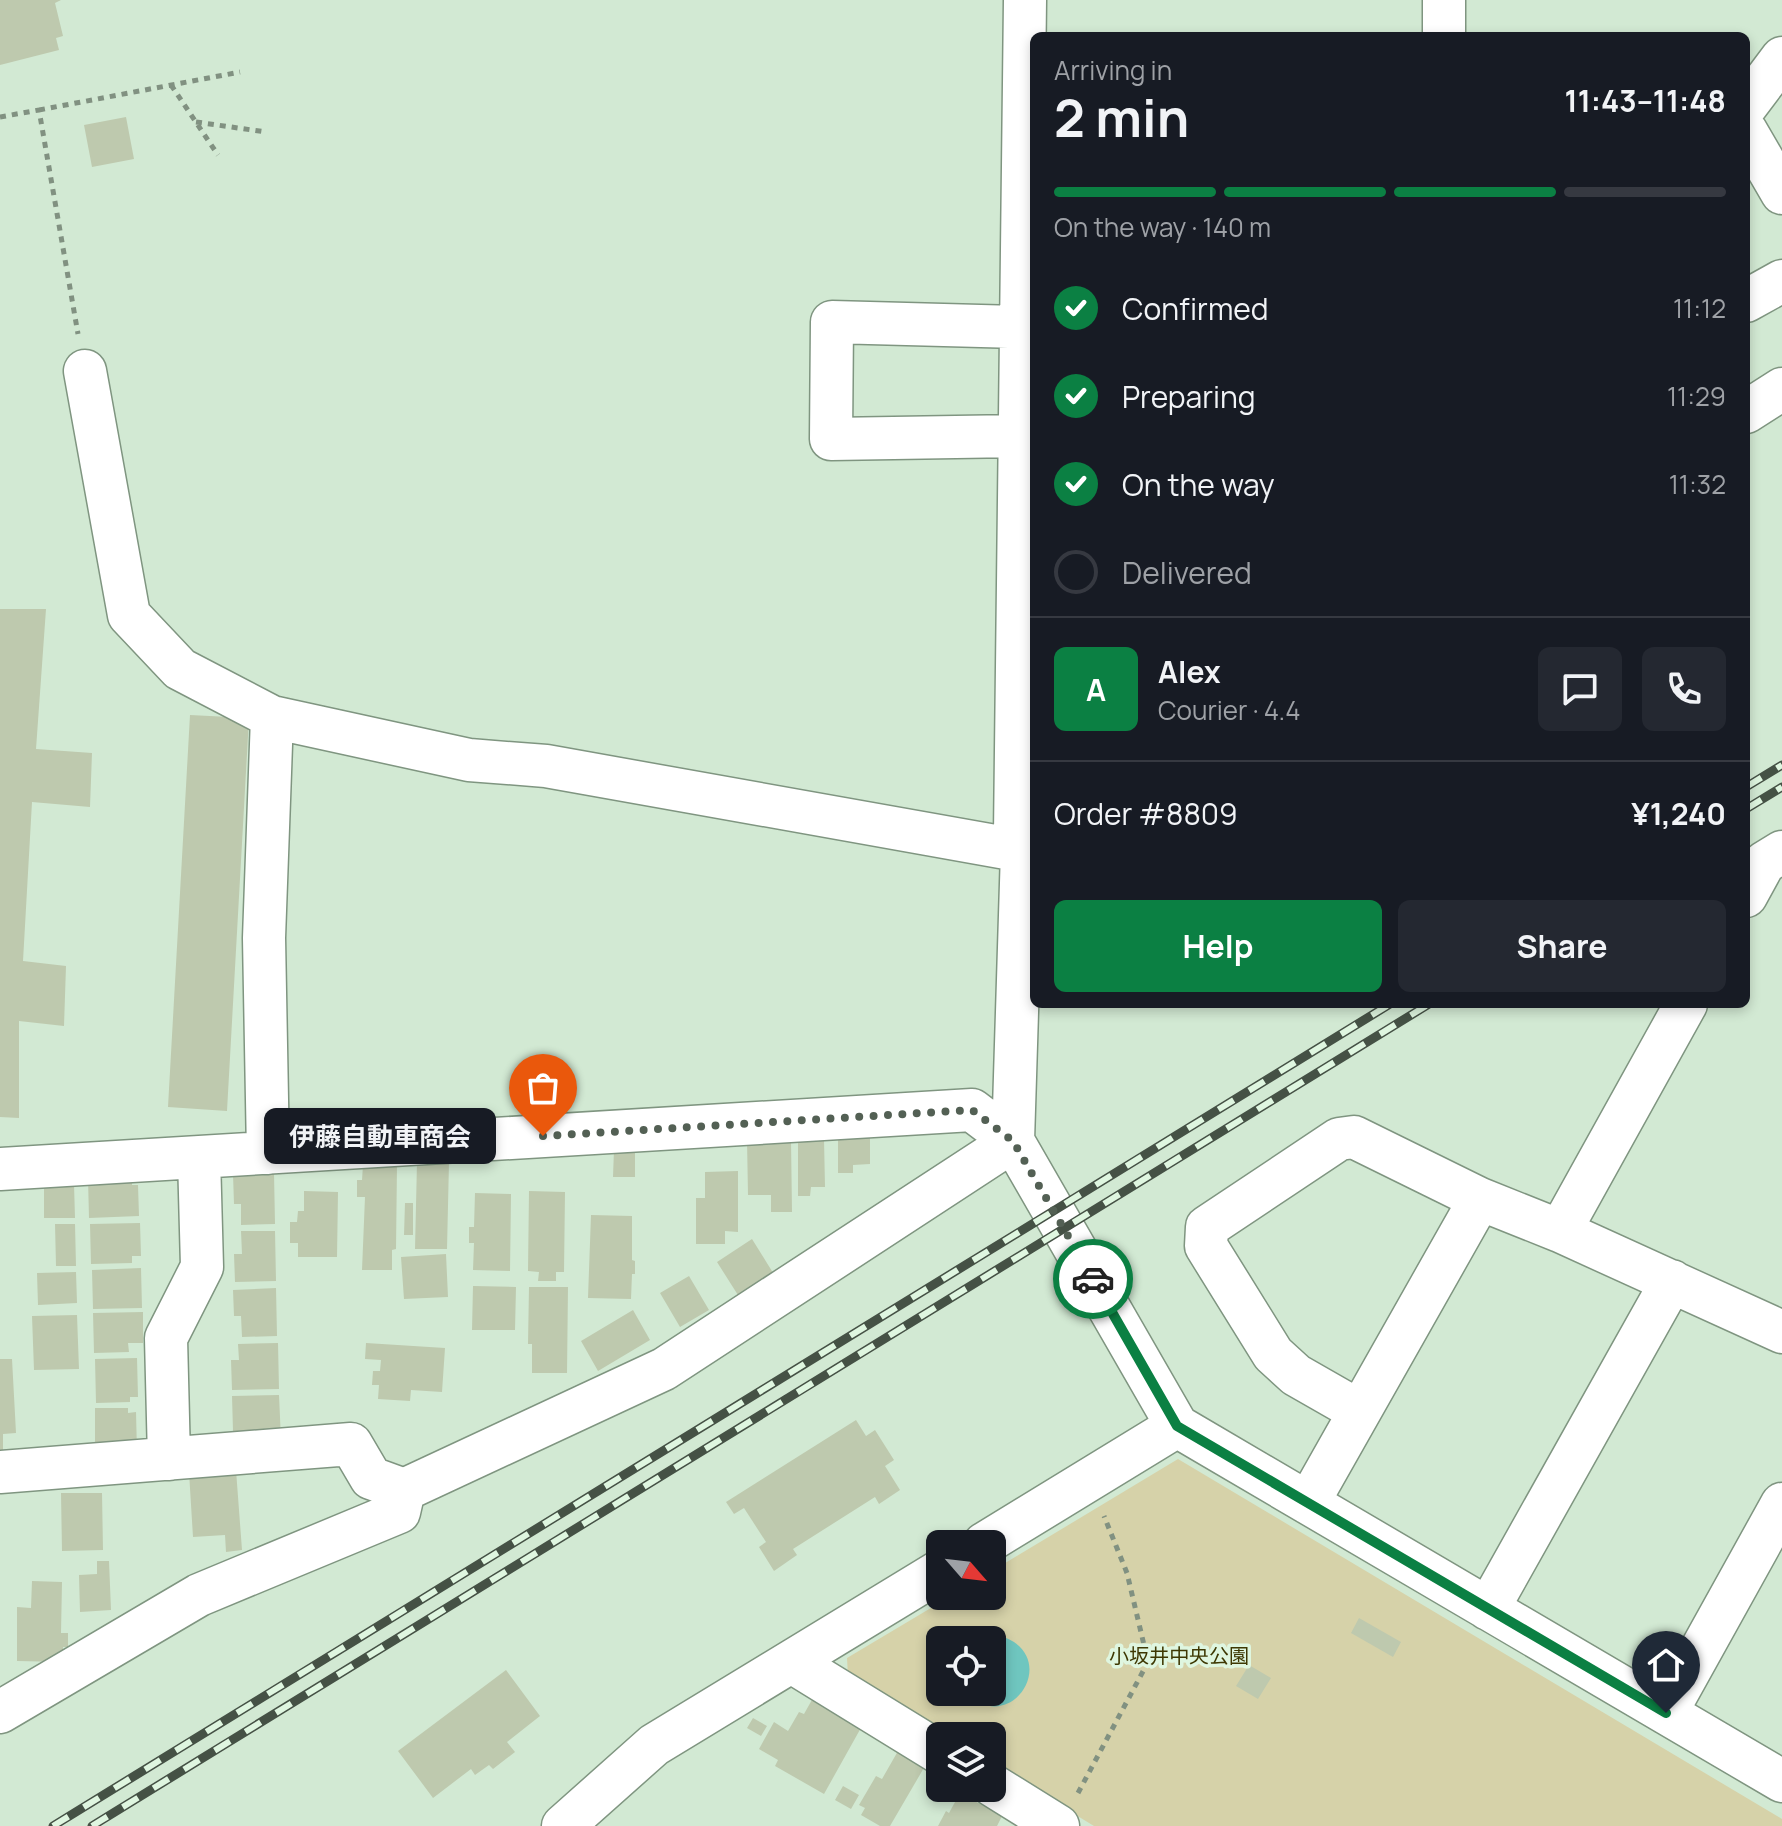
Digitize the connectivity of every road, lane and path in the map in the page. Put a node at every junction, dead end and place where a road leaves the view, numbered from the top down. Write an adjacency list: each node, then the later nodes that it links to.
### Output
1 (1025, 0): 11 (street)
2 (1444, 0): 3 (street)
3 (1444, 32)
4 (1782, 58): 7 (street)
5 (240, 72): 6 (path)
6 (171, 85): 8 (path); 10 (path)
7 (1750, 101)
8 (39, 110): 9 (path); 19 (path)
9 (0, 117)
10 (195, 122): 12 (path); 14 (path)
11 (1029, 129): 18 (street)
12 (266, 132)
13 (1750, 138): 15 (street)
14 (218, 155)
15 (1782, 193)
16 (1782, 281): 17 (street)
17 (1750, 299)
18 (1021, 327): 22 (street); 22 (street)
19 (85, 371): 23 (street)
20 (1782, 389): 21 (street)
21 (1750, 409)
22 (1020, 436): 24 (street)
23 (272, 717): 24 (street); 29 (street)
24 (1028, 852): 28 (street)
25 (1782, 852): 26 (street)
26 (1750, 889)
27 (1684, 1008): 33 (street)
28 (1013, 1141): 29 (street); 37 (street); 41 (street)
29 (268, 1153): 30 (street)
30 (199, 1157): 31 (street); 38 (street)
31 (0, 1169)
32 (1480, 1199): 33 (street); 36 (street); 36 (street)
33 (1560, 1231): 34 (street)
34 (1672, 1281): 35 (street); 46 (street)
35 (1782, 1332)
36 (1359, 1411): 42 (street)
37 (1177, 1426): 40 (street); 42 (street)
38 (169, 1459): 39 (street); 41 (street)
39 (0, 1472)
40 (1083, 1484): 44 (street); 53 (path)
41 (404, 1490): 48 (street)
42 (1308, 1503): 46 (street)
43 (1782, 1504): 49 (street)
44 (1006, 1531)
45 (926, 1580): 47 (street)
46 (1488, 1609): 49 (street)
47 (792, 1662): 50 (street); 54 (street)
48 (0, 1712)
49 (1666, 1713): 51 (street)
50 (926, 1744)
51 (1782, 1781)
52 (1006, 1793): 53 (street)
53 (1045, 1815)
54 (563, 1826)

